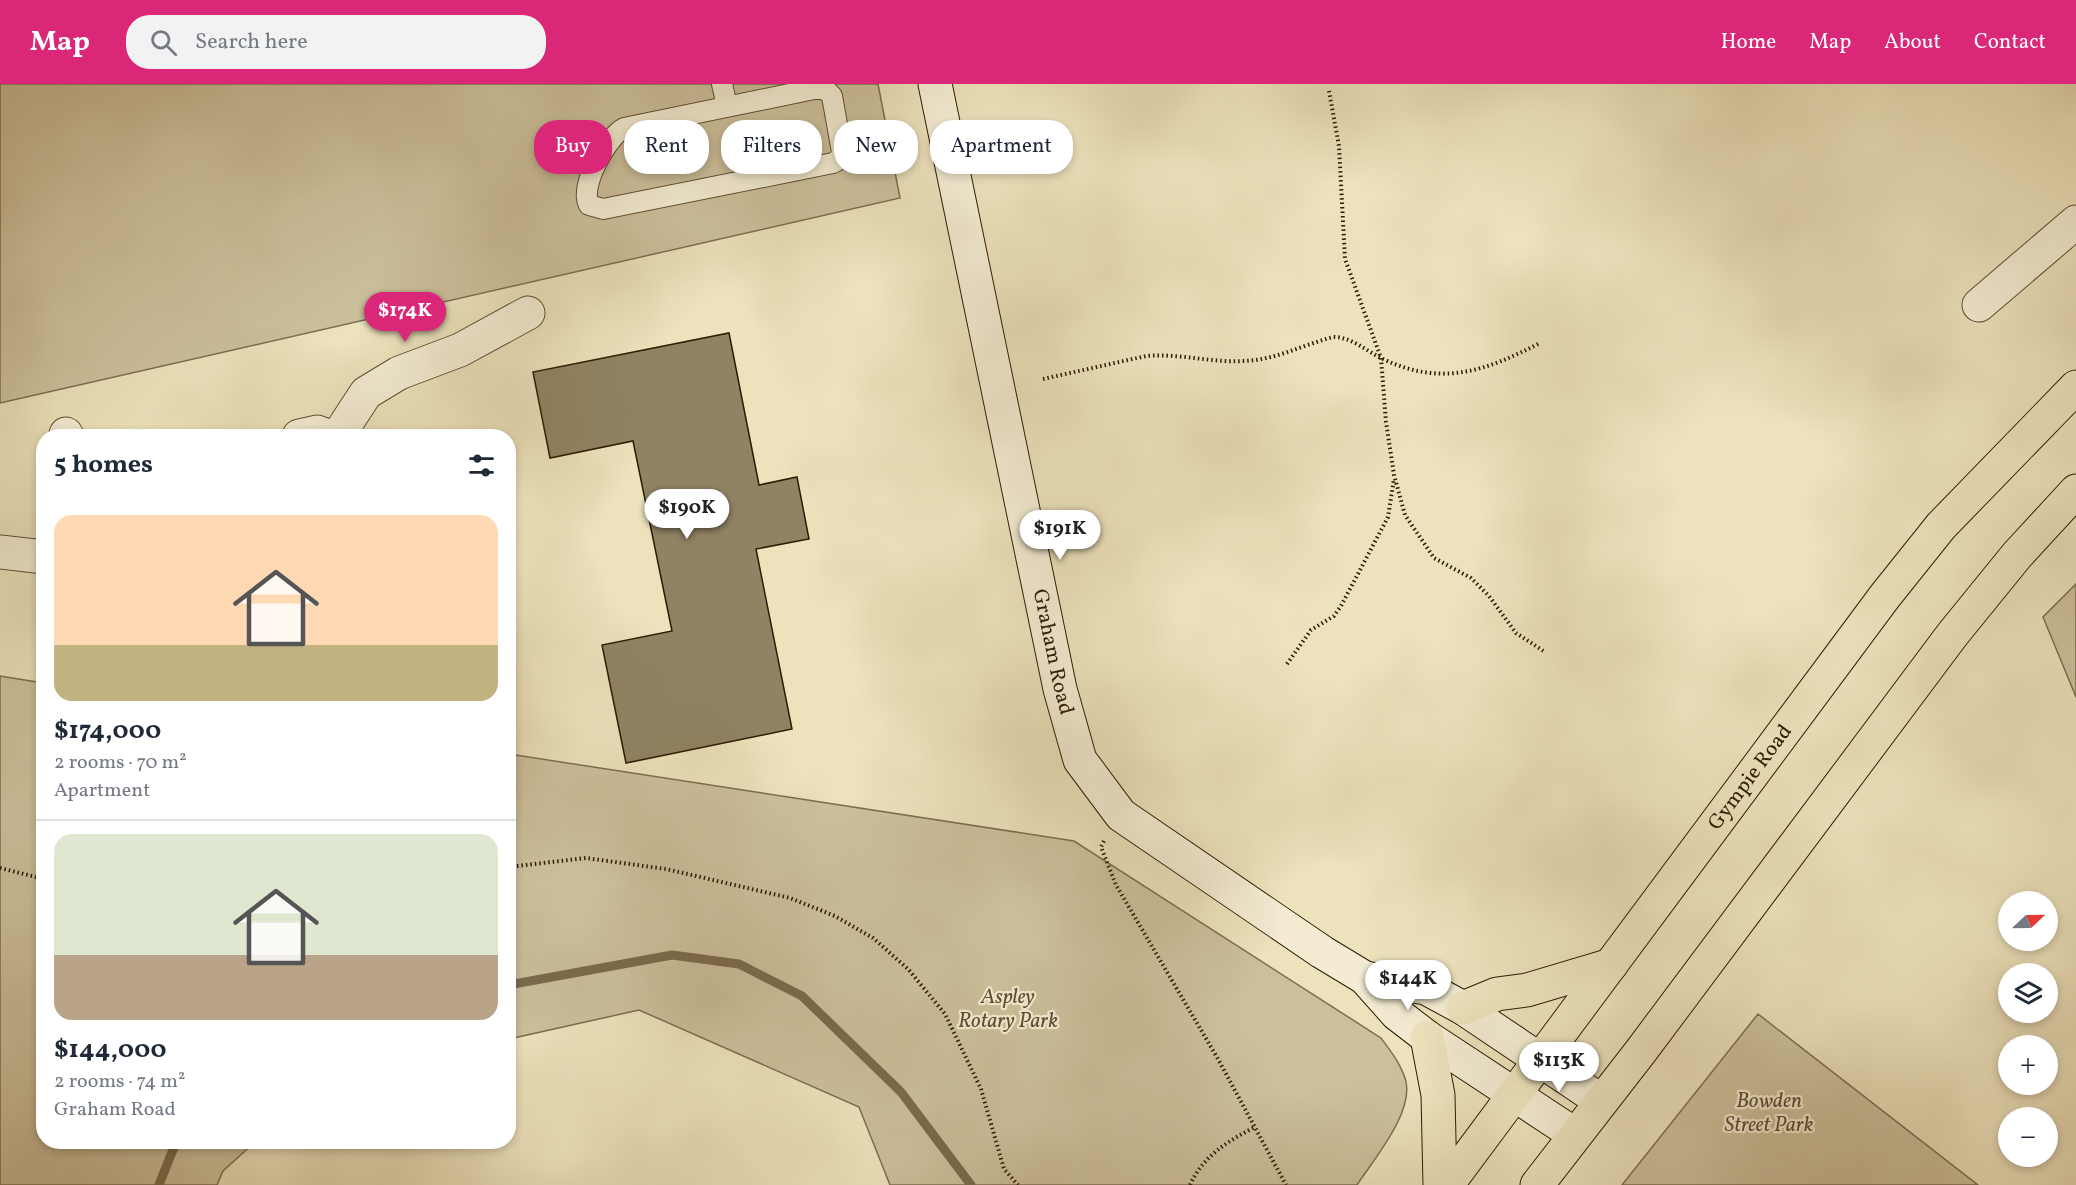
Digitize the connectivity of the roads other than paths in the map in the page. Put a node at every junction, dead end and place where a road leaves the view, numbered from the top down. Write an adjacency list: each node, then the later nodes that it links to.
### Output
1 (722, 84): 3 (lane)
2 (935, 84): 13 (street, Graham Road)
3 (727, 106): 3 (lane)
4 (2076, 222): 5 (street)
5 (1979, 305)
6 (528, 313): 8 (street)
7 (2076, 387): 12 (highway, Gympie Road)
8 (343, 429)
9 (2076, 491): 18 (highway)
10 (0, 552): 11 (street)
11 (36, 556)
12 (1611, 965): 14 (highway); 16 (highway, Gympie Road)
13 (1365, 978): 14 (street, Graham Road); 15 (street, Graham Road)
14 (1464, 1008): 16 (street, Graham Road)
15 (1427, 1037): 17 (street, Graham Road); 20 (highway)
16 (1538, 1061): 17 (highway, Gympie Road); 18 (street, Graham Road)
17 (1515, 1094): 19 (street, Graham Road); 21 (highway, Gympie Road)
18 (1601, 1101): 19 (highway)
19 (1574, 1134): 22 (highway)
20 (1440, 1185)
21 (1447, 1185)
22 (1536, 1185)

